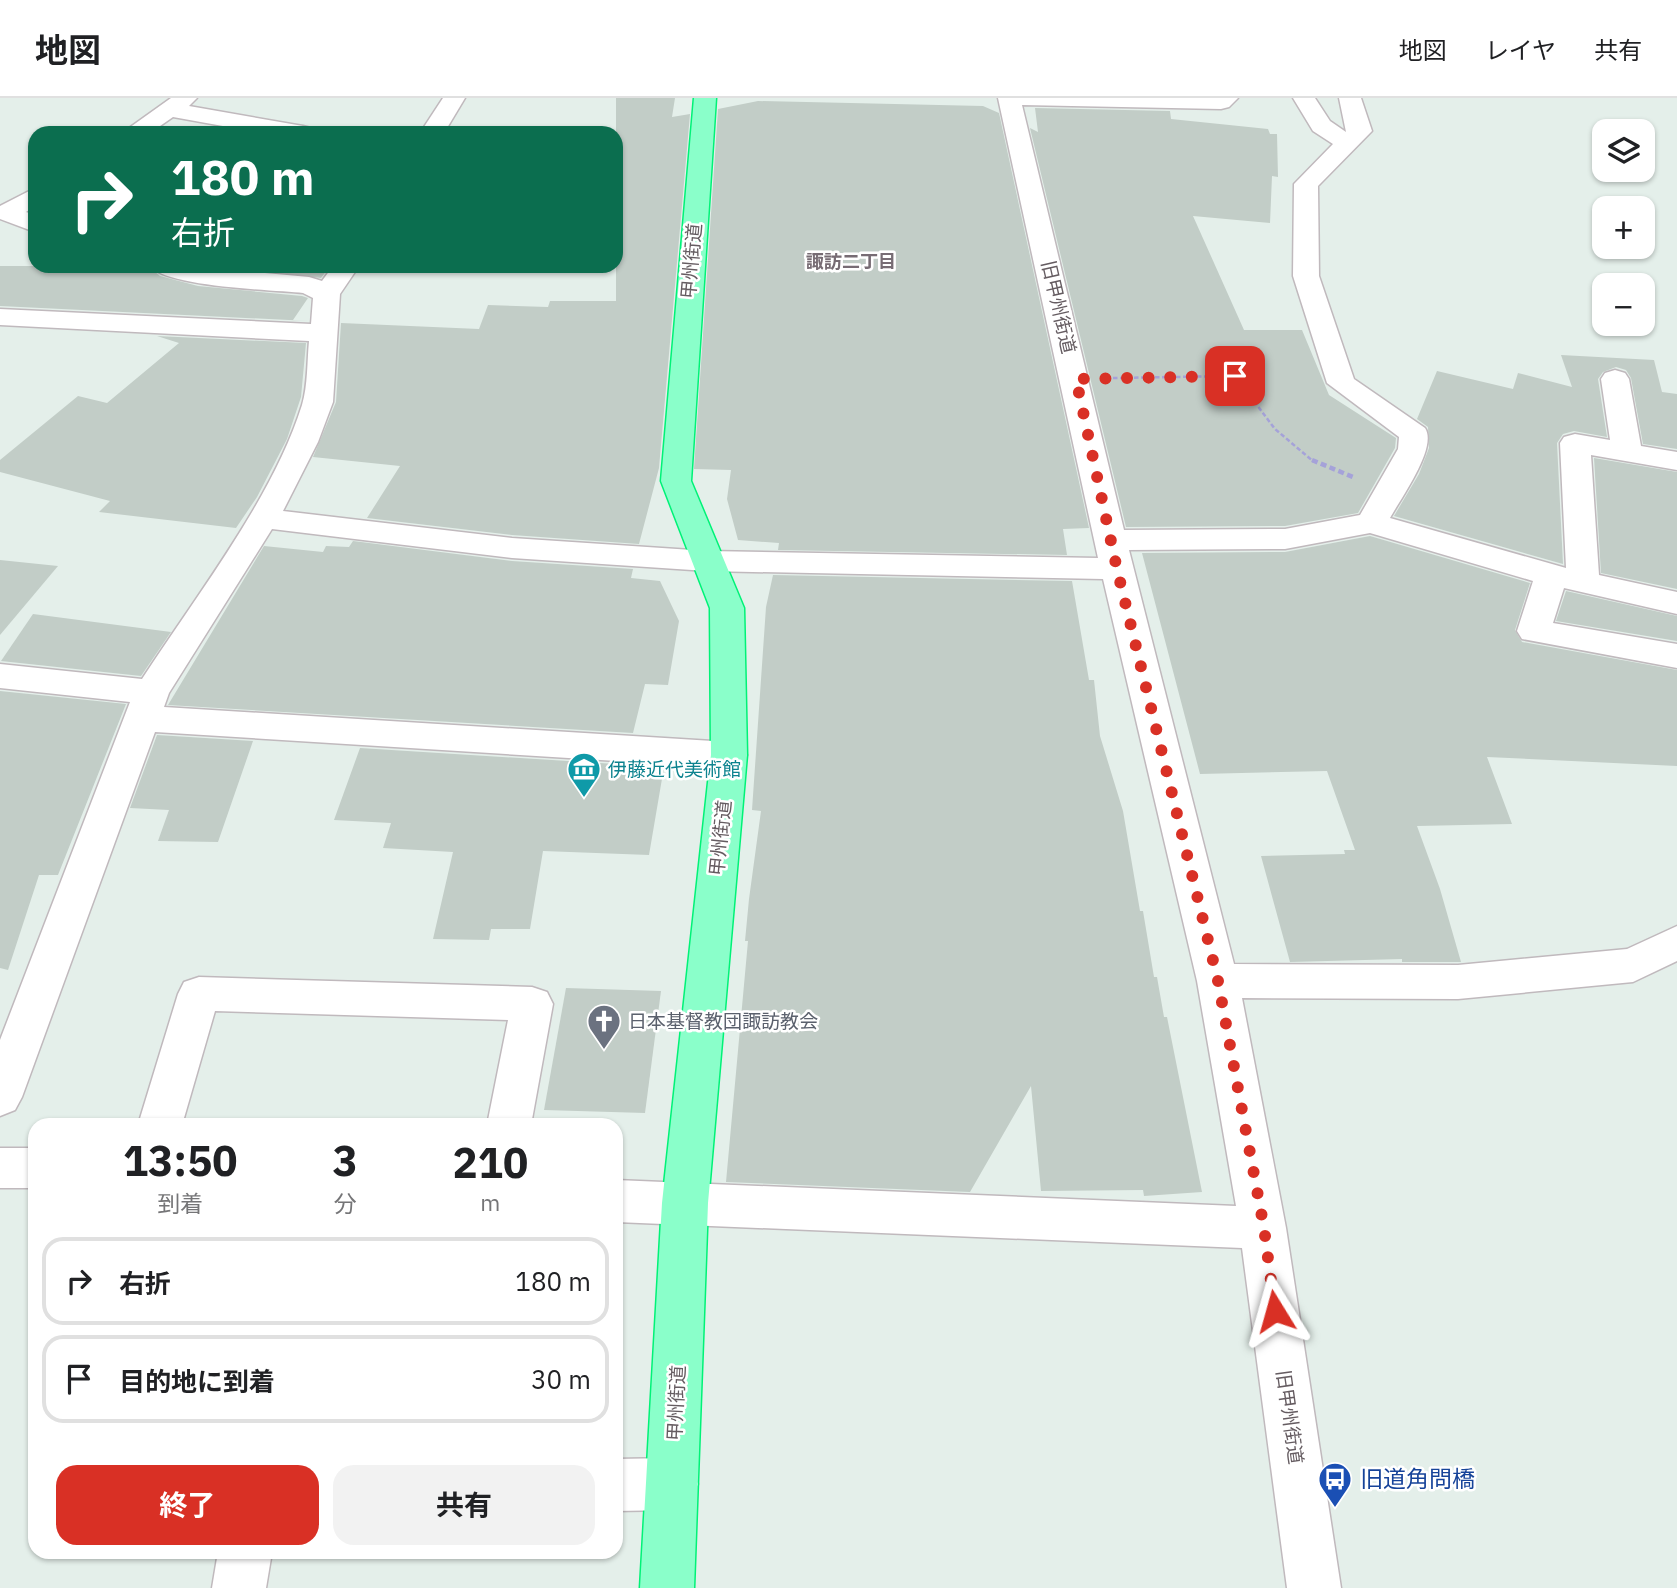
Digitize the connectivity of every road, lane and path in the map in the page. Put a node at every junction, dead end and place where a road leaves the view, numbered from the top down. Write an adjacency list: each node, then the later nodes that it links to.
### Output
1 (454, 98): 10 (street)
2 (705, 98): 26 (highway, 甲州街道)
3 (1010, 98): 4 (street); 19 (street, 旧甲州街道)
4 (1227, 98)
5 (1304, 98): 11 (street)
6 (1350, 98): 11 (street)
7 (178, 104): 8 (street); 9 (street)
8 (145, 126)
9 (273, 126)
10 (436, 126)
11 (1346, 142): 23 (street)
12 (28, 201): 13 (street)
13 (11, 217)
14 (185, 273): 16 (street)
15 (341, 273): 16 (street)
16 (327, 294): 18 (street)
17 (0, 317): 18 (street)
18 (325, 333): 24 (street)
19 (1076, 379): 23 (path); 25 (street, 旧甲州街道)
20 (1615, 379): 21 (street)
21 (1627, 451): 22 (street); 27 (street)
22 (1677, 461)
23 (1376, 514): 25 (street); 27 (street)
24 (263, 518): 26 (street); 31 (street)
25 (1115, 554): 26 (street); 34 (street, 旧甲州街道)
26 (707, 561): 32 (highway, 甲州街道)
27 (1567, 578): 28 (street); 29 (street)
28 (1677, 603)
29 (1677, 656)
30 (0, 676): 31 (street)
31 (146, 705): 32 (street); 35 (street)
32 (729, 755): 42 (highway, 甲州街道)
33 (1677, 942): 34 (street)
34 (1218, 981): 43 (street, 旧甲州街道)
35 (14, 1021): 36 (street)
36 (0, 1097)
37 (162, 1118): 38 (street)
38 (510, 1118)
39 (0, 1168): 40 (street)
40 (28, 1168)
41 (623, 1201): 42 (street)
42 (685, 1203): 43 (street); 44 (highway, 甲州街道)
43 (1264, 1228): 49 (street, 旧甲州街道)
44 (672, 1484): 45 (street); 48 (highway, 甲州街道)
45 (623, 1485)
46 (244, 1559): 47 (street)
47 (239, 1588)
48 (667, 1588)
49 (1314, 1588)

